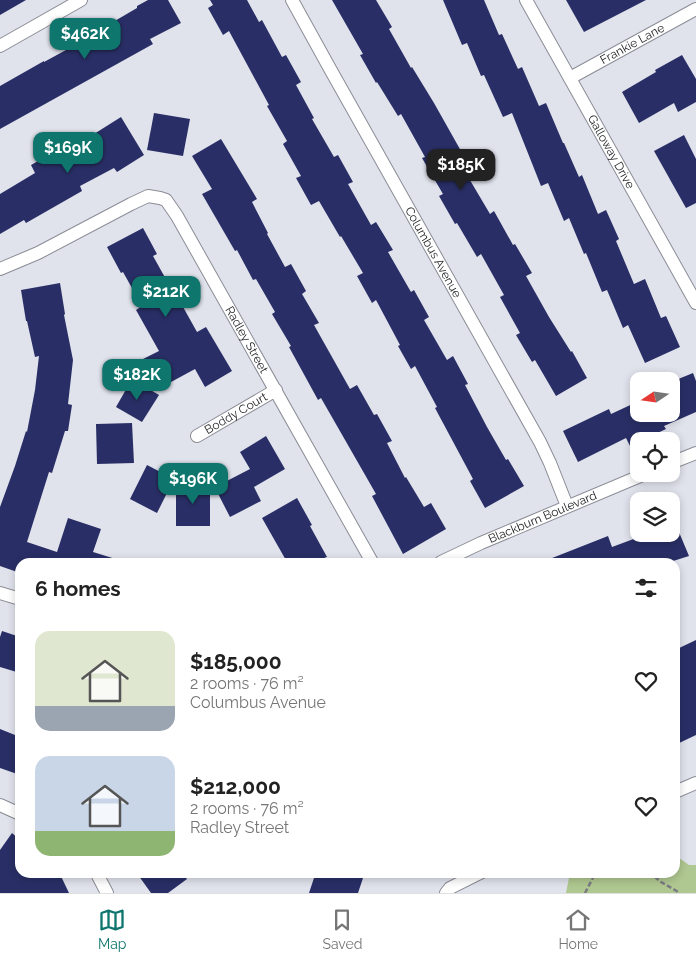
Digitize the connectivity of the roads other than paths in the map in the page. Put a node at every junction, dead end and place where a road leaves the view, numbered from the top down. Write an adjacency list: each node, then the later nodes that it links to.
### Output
1 (81, 0): 4 (street)
2 (292, 0): 15 (street, Columbus Avenue)
3 (526, 0): 7 (street, Galloway Drive)
4 (58, 5): 6 (street)
5 (696, 9): 7 (street, Frankie Lane)
6 (0, 46)
7 (570, 78): 9 (street, Galloway Drive)
8 (0, 270): 10 (street, Radley Street)
9 (696, 303)
10 (276, 390): 11 (street, Boddy Court); 16 (street, Radley Street)
11 (197, 436)
12 (696, 452): 13 (street)
13 (680, 459)
14 (630, 480): 15 (street, Blackburn Boulevard)
15 (567, 506): 17 (street, Blackburn Boulevard)
16 (370, 558)
17 (449, 558)
18 (0, 593): 19 (street)
19 (15, 598)
20 (696, 783): 21 (street)
21 (680, 790)
22 (0, 805): 23 (street)
23 (15, 812)
24 (99, 878): 26 (street)
25 (470, 878): 27 (street)
26 (107, 893)
27 (446, 893)

